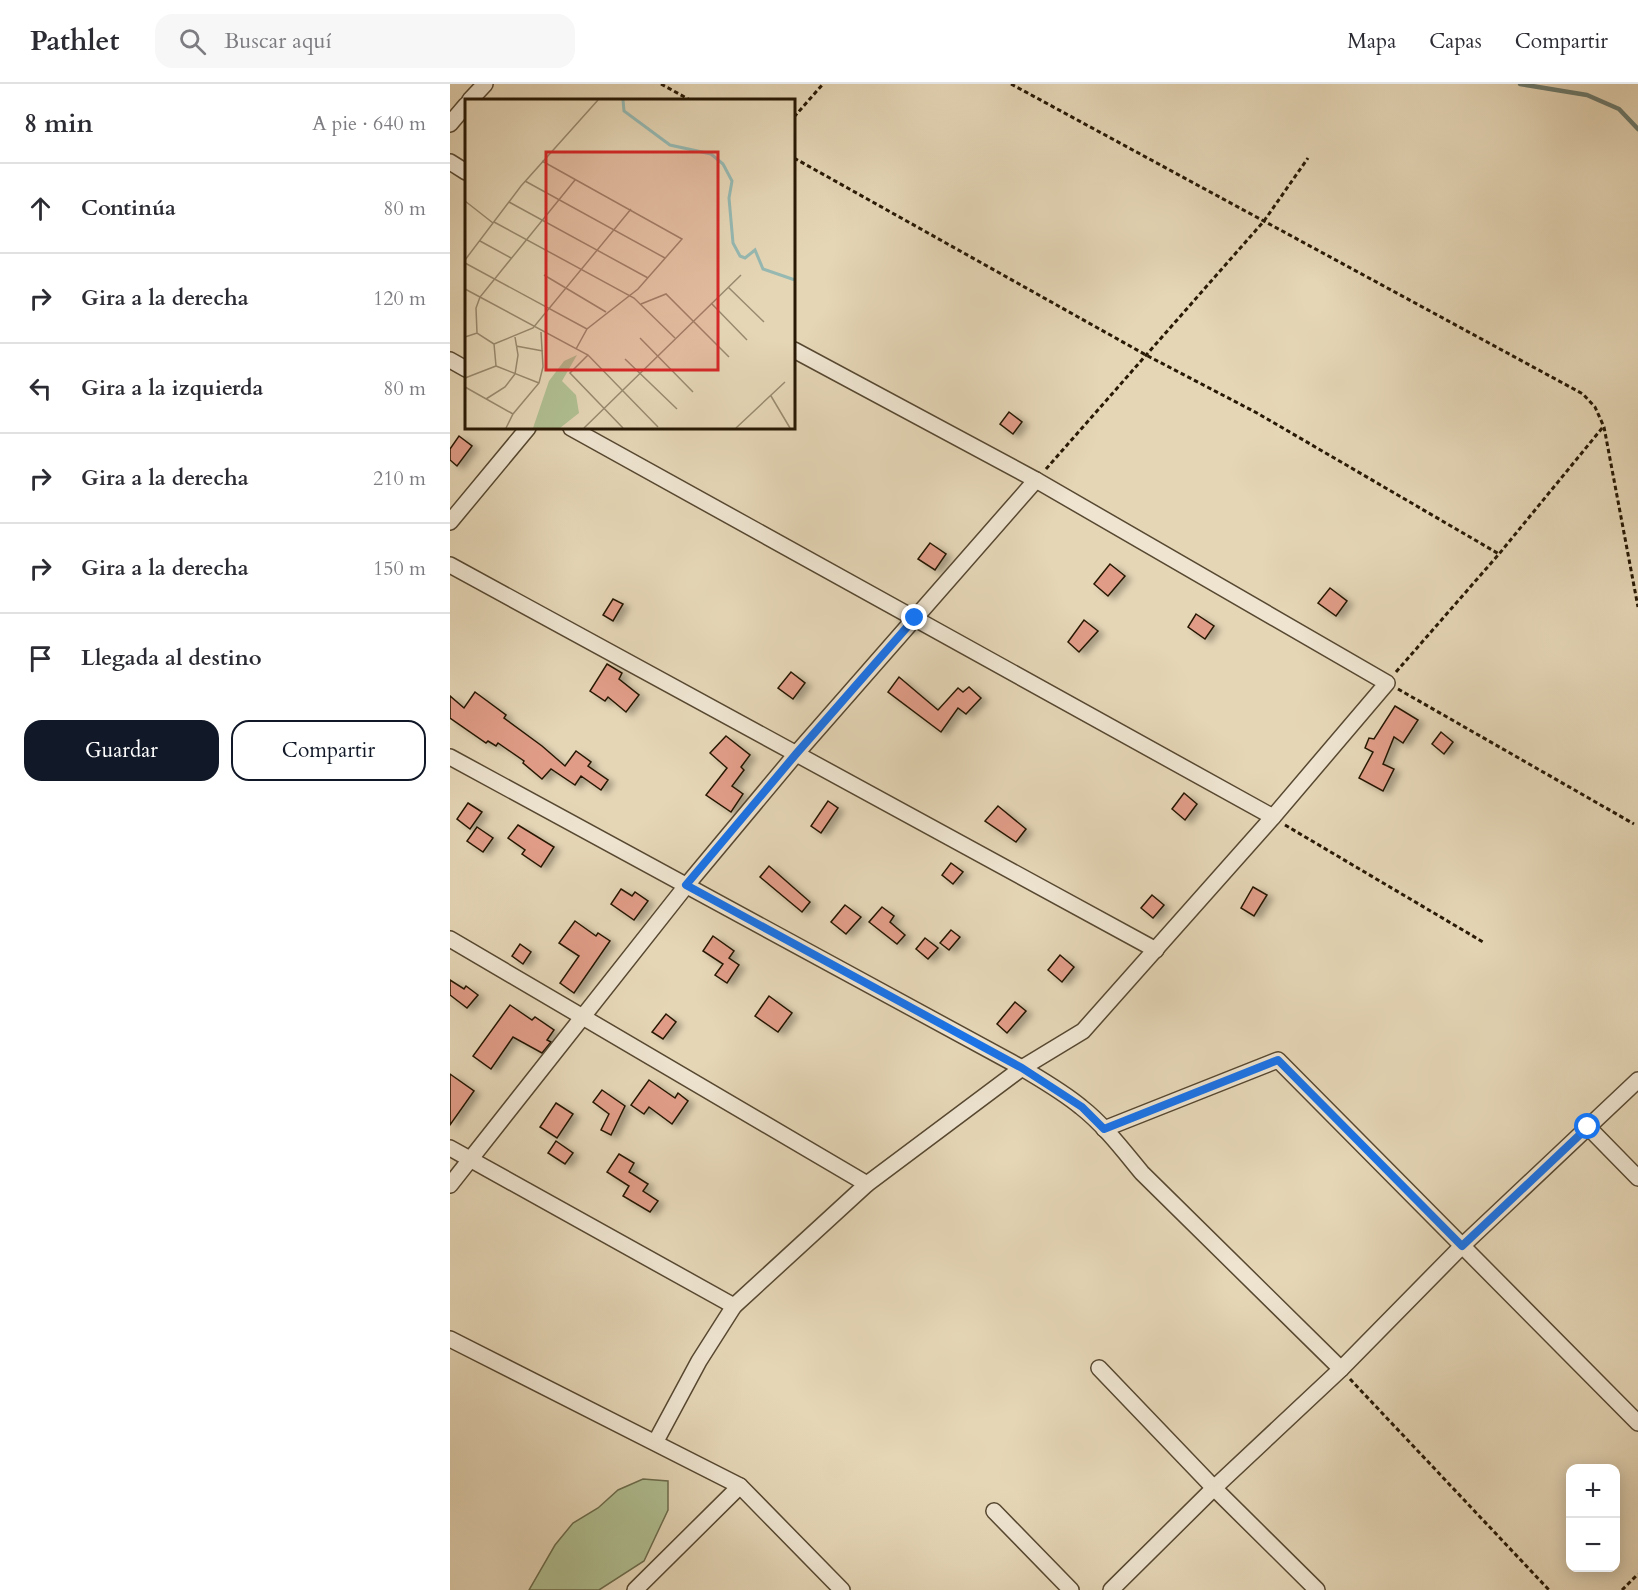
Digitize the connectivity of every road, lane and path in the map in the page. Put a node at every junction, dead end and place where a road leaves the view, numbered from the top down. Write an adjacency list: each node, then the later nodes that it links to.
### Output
1 (485, 84): 5 (street)
2 (661, 84): 6 (path)
3 (823, 84): 8 (path)
4 (1011, 84): 14 (path)
5 (471, 99)
6 (688, 99)
7 (465, 106): 9 (street)
8 (795, 116)
9 (450, 123)
10 (1308, 158): 14 (path)
11 (795, 159): 16 (path)
12 (450, 162): 13 (street)
13 (465, 171)
14 (1264, 221): 16 (path); 19 (path)
15 (795, 351): 22 (street)
16 (1146, 355): 22 (path); 24 (path)
17 (450, 360): 18 (street)
18 (465, 368)
19 (1604, 427): 24 (path); 26 (path)
20 (527, 429): 23 (street)
21 (573, 429): 27 (street)
22 (1036, 480): 27 (street); 28 (street)
23 (450, 522)
24 (1499, 554): 28 (path)
25 (450, 565): 29 (street)
26 (1638, 607)
27 (915, 618): 29 (street); 31 (street)
28 (1387, 683): 31 (street); 32 (path)
29 (796, 754): 33 (street); 36 (street)
30 (450, 757): 33 (street)
31 (1273, 818): 35 (path); 36 (street)
32 (1634, 824)
33 (686, 885): 37 (street); 38 (street)
34 (450, 939): 37 (street)
35 (1483, 942)
36 (1156, 950): 38 (street)
37 (582, 1017): 43 (street); 45 (street)
38 (1022, 1068): 41 (street); 45 (street)
39 (1638, 1080): 40 (street)
40 (1588, 1127): 44 (street); 47 (street)
41 (1104, 1129): 47 (street); 51 (street)
42 (450, 1148): 43 (street)
43 (470, 1159): 46 (street); 48 (street)
44 (1638, 1178)
45 (867, 1184): 48 (street)
46 (450, 1185)
47 (1462, 1246): 51 (street); 52 (street)
48 (734, 1306): 53 (street)
49 (450, 1339): 53 (street)
50 (1099, 1368): 55 (street)
51 (1341, 1369): 55 (street); 63 (path)
52 (1638, 1423)
53 (656, 1442): 54 (street)
54 (740, 1486): 58 (street); 59 (street)
55 (1214, 1488): 61 (street); 62 (street)
56 (994, 1511): 60 (street)
57 (1638, 1574): 64 (path)
58 (635, 1590)
59 (842, 1590)
60 (1071, 1590)
61 (1111, 1590)
62 (1317, 1590)
63 (1549, 1590)
64 (1622, 1590)

